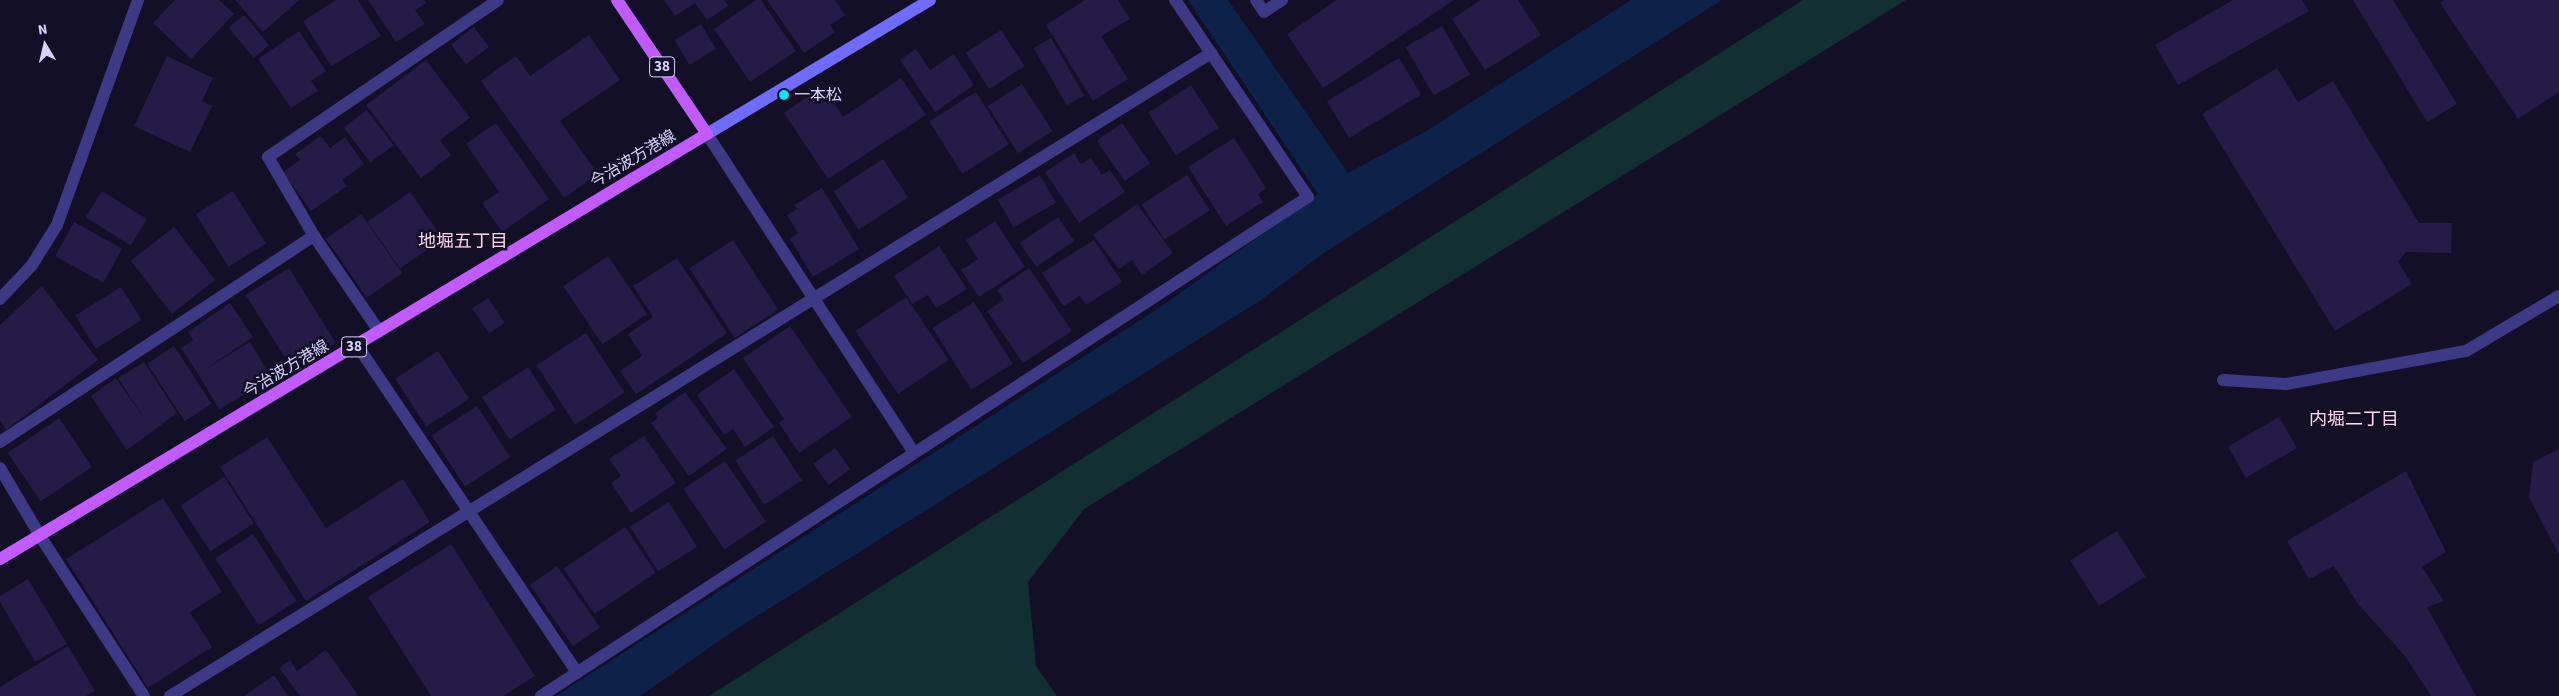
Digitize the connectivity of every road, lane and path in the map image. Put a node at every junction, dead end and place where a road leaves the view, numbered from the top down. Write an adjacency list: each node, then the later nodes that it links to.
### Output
1 (138, 0): 13 (street)
2 (498, 0): 10 (street)
3 (617, 0): 9 (main road, 38)
4 (930, 0): 9 (street)
5 (1175, 0): 8 (street)
6 (1256, 0): 7 (street)
7 (1282, 0)
8 (1211, 53): 12 (street); 18 (street)
9 (707, 134): 12 (street); 14 (main road, 今治波方港線 / 38)
10 (314, 236): 14 (street); 17 (street)
11 (2559, 296): 16 (street)
12 (814, 298): 18 (street); 20 (street)
13 (0, 299)
14 (379, 331): 15 (main road, 今治波方港線 / 38)
15 (357, 346): 20 (street); 21 (main road, 今治波方港線 / 38)
16 (2223, 380)
17 (0, 442)
18 (914, 454): 23 (street)
19 (0, 468): 21 (street)
20 (471, 512): 23 (street); 25 (street)
21 (40, 536): 22 (main road, 今治波方港線 / 38); 24 (street)
22 (0, 559)
23 (577, 673): 26 (street)
24 (144, 696)
25 (170, 696)
26 (541, 696)

